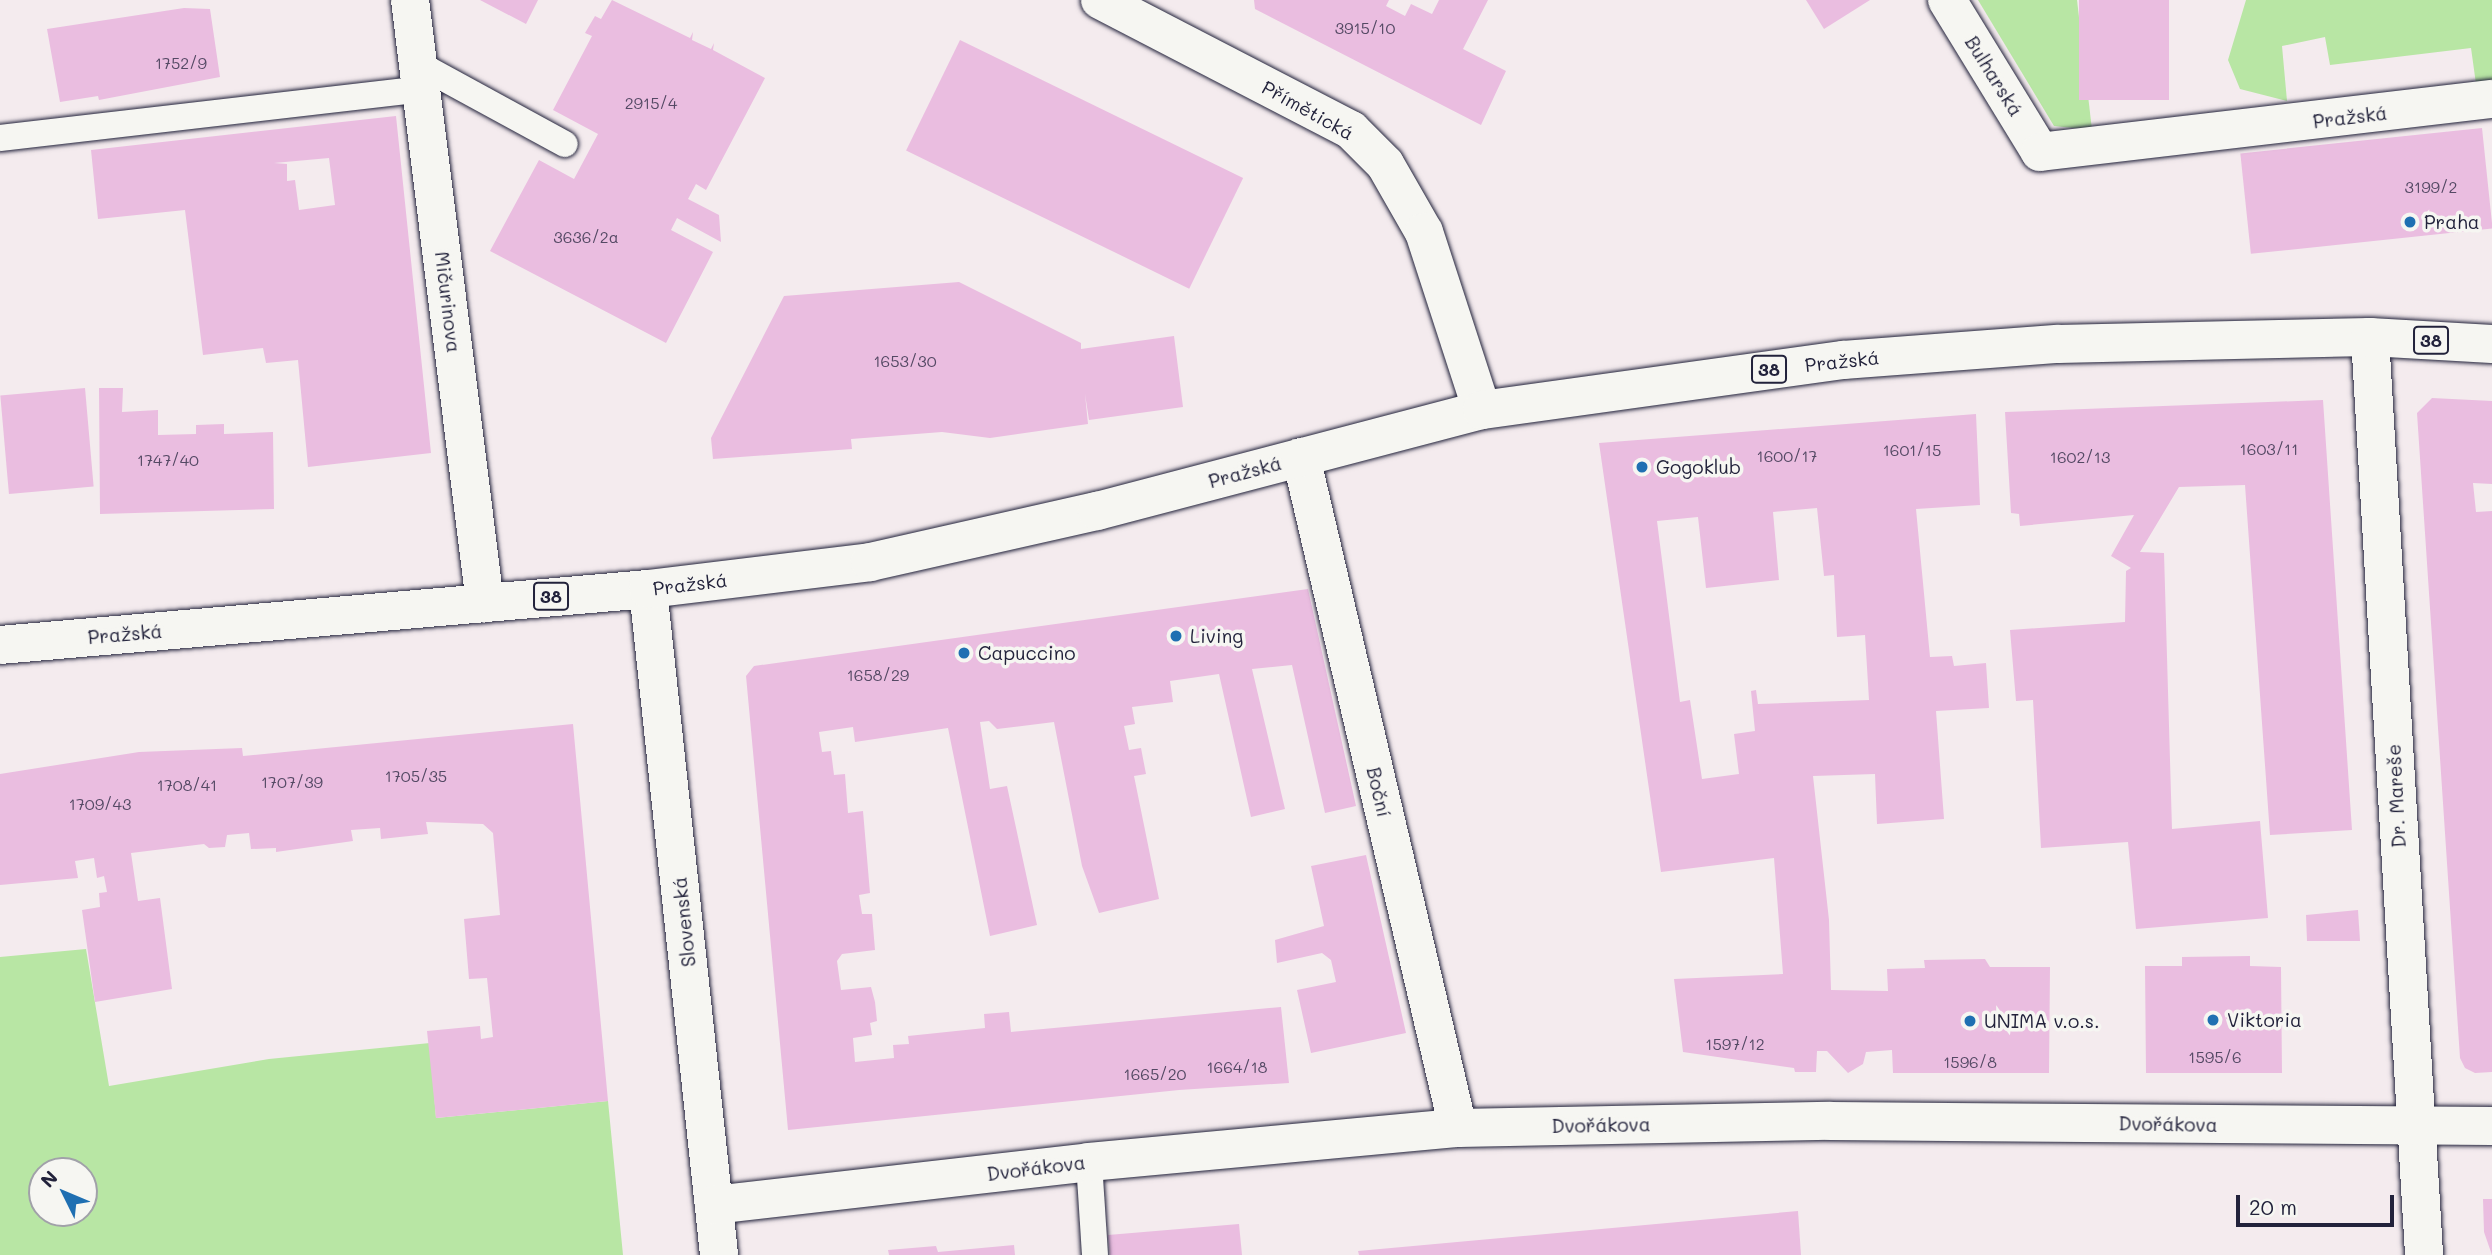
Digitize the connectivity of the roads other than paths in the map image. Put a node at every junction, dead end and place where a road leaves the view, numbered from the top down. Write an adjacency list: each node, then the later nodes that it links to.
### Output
1 (410, 0): 4 (street, Mičurinova)
2 (1103, 0): 11 (street, Přímětická)
3 (1947, 0): 8 (street, Bulharská)
4 (419, 77): 6 (lane); 7 (lane); 14 (street, Mičurinova)
5 (2492, 99): 8 (street, Pražská)
6 (0, 138)
7 (565, 144)
8 (2040, 152)
9 (2370, 337): 10 (street, Pražská / 38); 11 (street, Pražská / 38); 17 (street, Dr. Mareše)
10 (2492, 344)
11 (1482, 410): 12 (street, Pražská / 38)
12 (1301, 457): 13 (street, Pražská / 38); 18 (street, Boční)
13 (648, 589): 14 (street, Pražská / 38); 20 (street, Slovenská)
14 (485, 603): 15 (street, Pražská / 38)
15 (0, 645)
16 (2492, 1126): 17 (street, Dvořákova)
17 (2415, 1127): 18 (street, Dvořákova); 23 (street, Dr. Mareše)
18 (1458, 1128): 19 (street, Dvořákova)
19 (1089, 1161): 20 (street, Dvořákova); 22 (lane)
20 (714, 1205): 21 (street, Slovenská)
21 (719, 1255)
22 (1095, 1255)
23 (2424, 1255)

